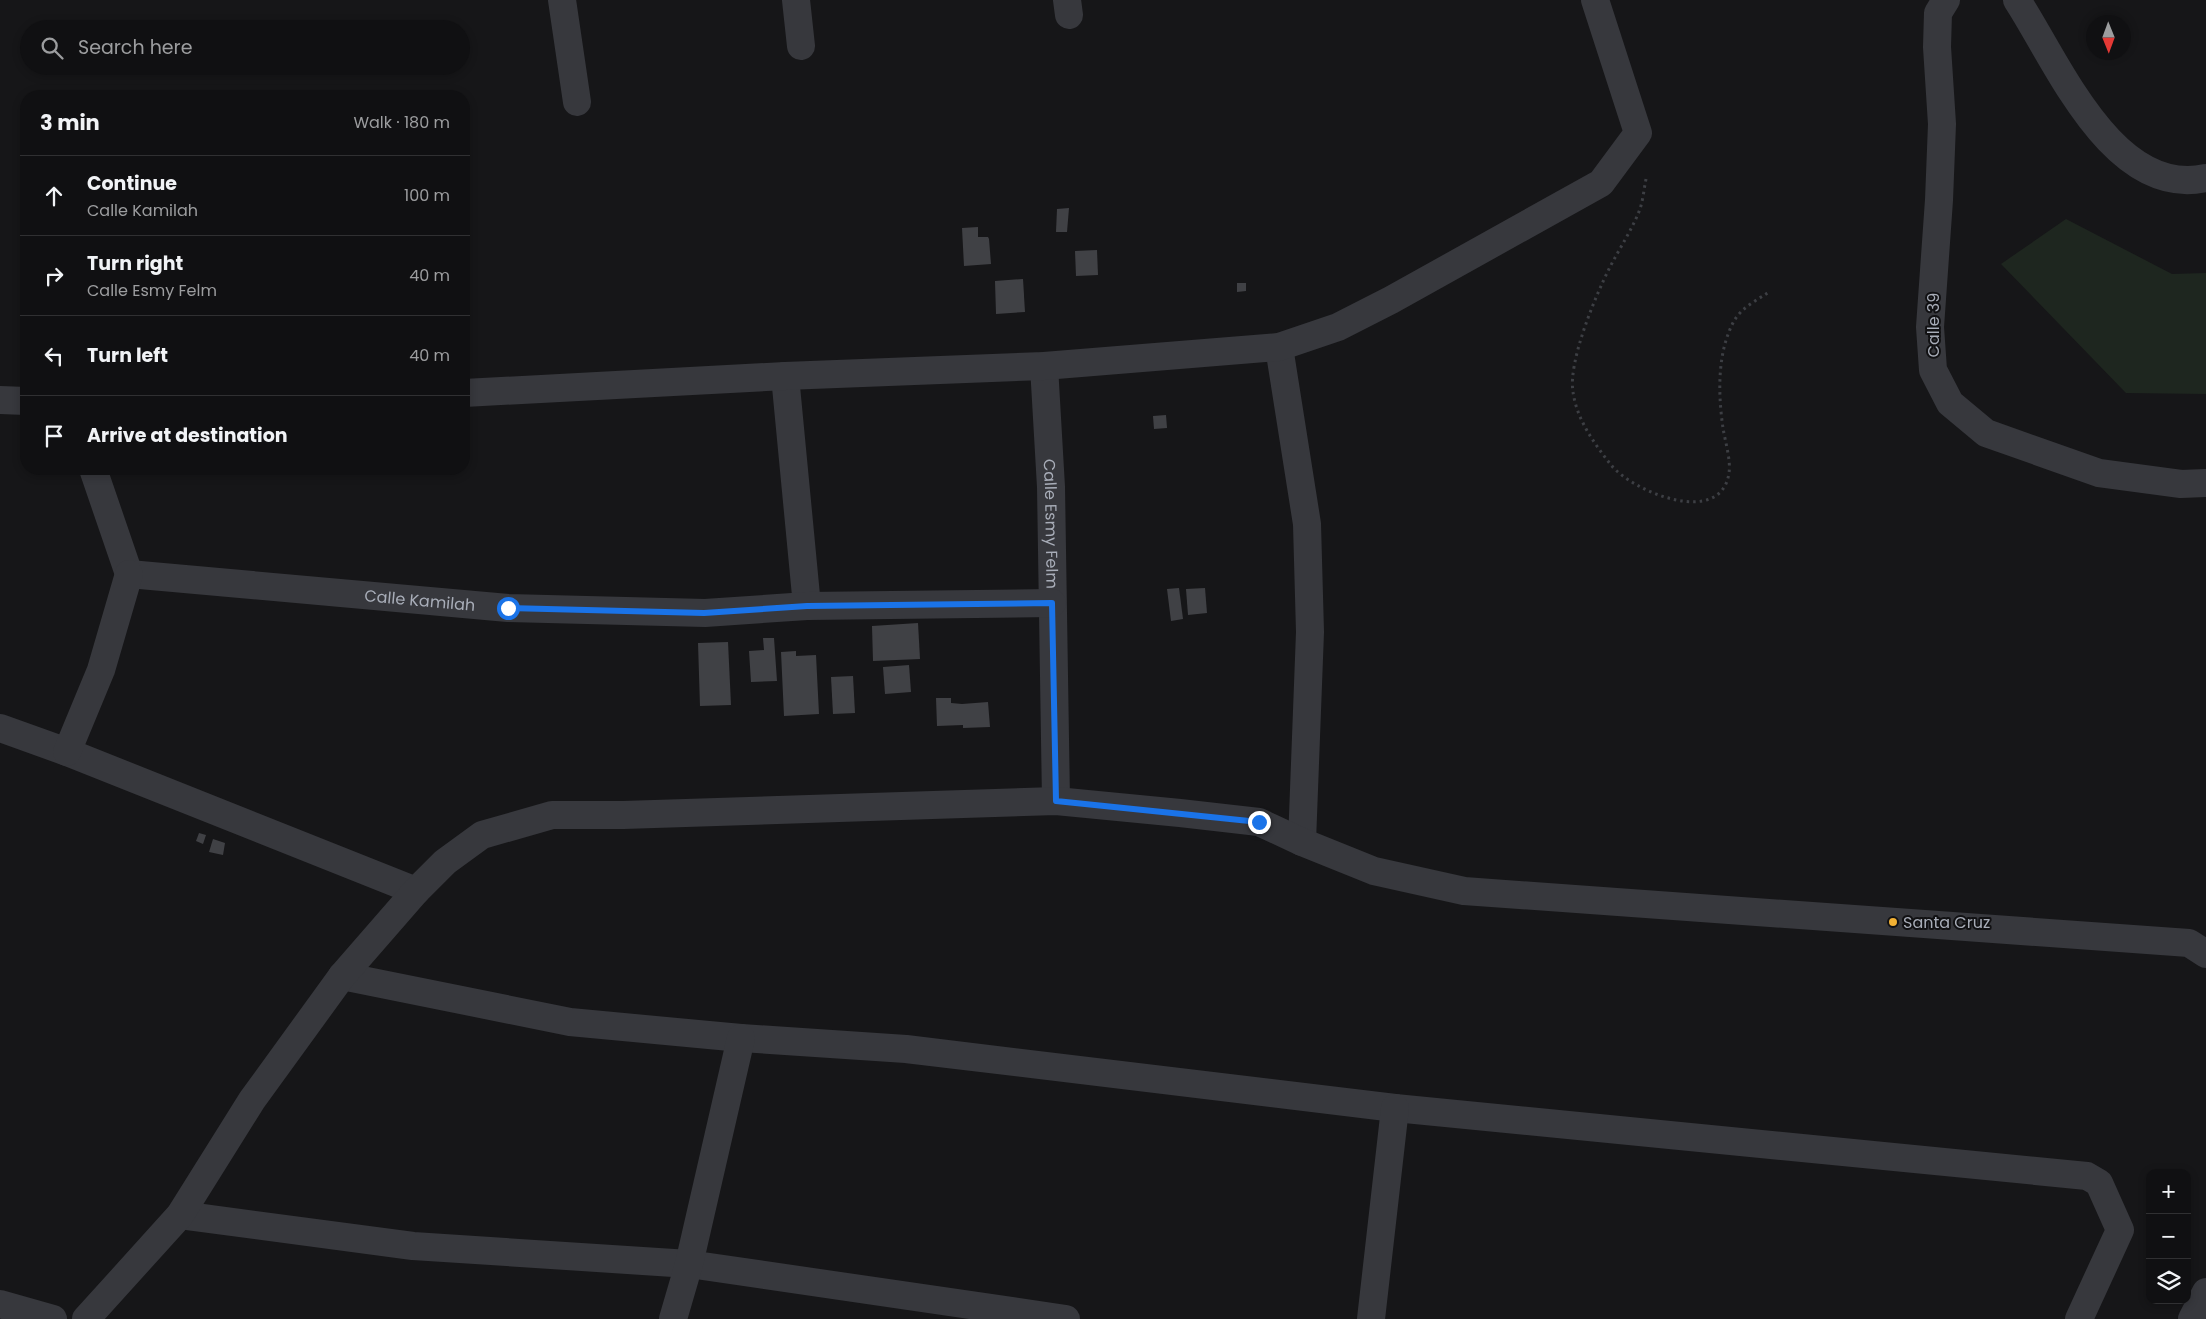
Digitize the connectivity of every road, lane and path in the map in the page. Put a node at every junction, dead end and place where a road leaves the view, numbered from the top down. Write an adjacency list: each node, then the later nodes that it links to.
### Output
1 (562, 0): 7 (street)
2 (796, 0): 6 (street)
3 (1595, 0): 8 (street)
4 (1946, 0): 18 (street, Calle 39)
5 (2018, 0): 9 (street)
6 (801, 46)
7 (577, 102)
8 (1638, 133): 10 (path); 11 (street)
9 (2206, 178)
10 (1769, 292)
11 (1279, 347): 12 (street); 25 (street)
12 (1044, 366): 13 (street); 20 (street, Calle Esmy Felm)
13 (785, 376): 14 (street); 21 (street)
14 (470, 393)
15 (0, 400): 16 (street)
16 (20, 401)
17 (95, 475): 19 (street)
18 (2206, 483)
19 (130, 574): 21 (street, Calle Kamilah); 23 (street)
20 (1052, 603): 21 (street, Calle Kamilah); 24 (street, Calle Esmy Felm)
21 (807, 606)
22 (0, 728): 23 (street)
23 (68, 752): 26 (street)
24 (1056, 801): 25 (street); 26 (street)
25 (1302, 842): 27 (street)
26 (416, 891): 28 (street)
27 (2206, 954)
28 (342, 976): 29 (street); 31 (street)
29 (741, 1038): 30 (street); 32 (street)
30 (1395, 1108): 39 (street); 40 (street)
31 (180, 1215): 32 (street); 36 (street)
32 (689, 1264): 37 (street); 38 (street)
33 (2206, 1292): 41 (street)
34 (0, 1304): 35 (street)
35 (53, 1319)
36 (86, 1319)
37 (673, 1319)
38 (1066, 1319)
39 (1371, 1319)
40 (2079, 1319)
41 (2192, 1319)

